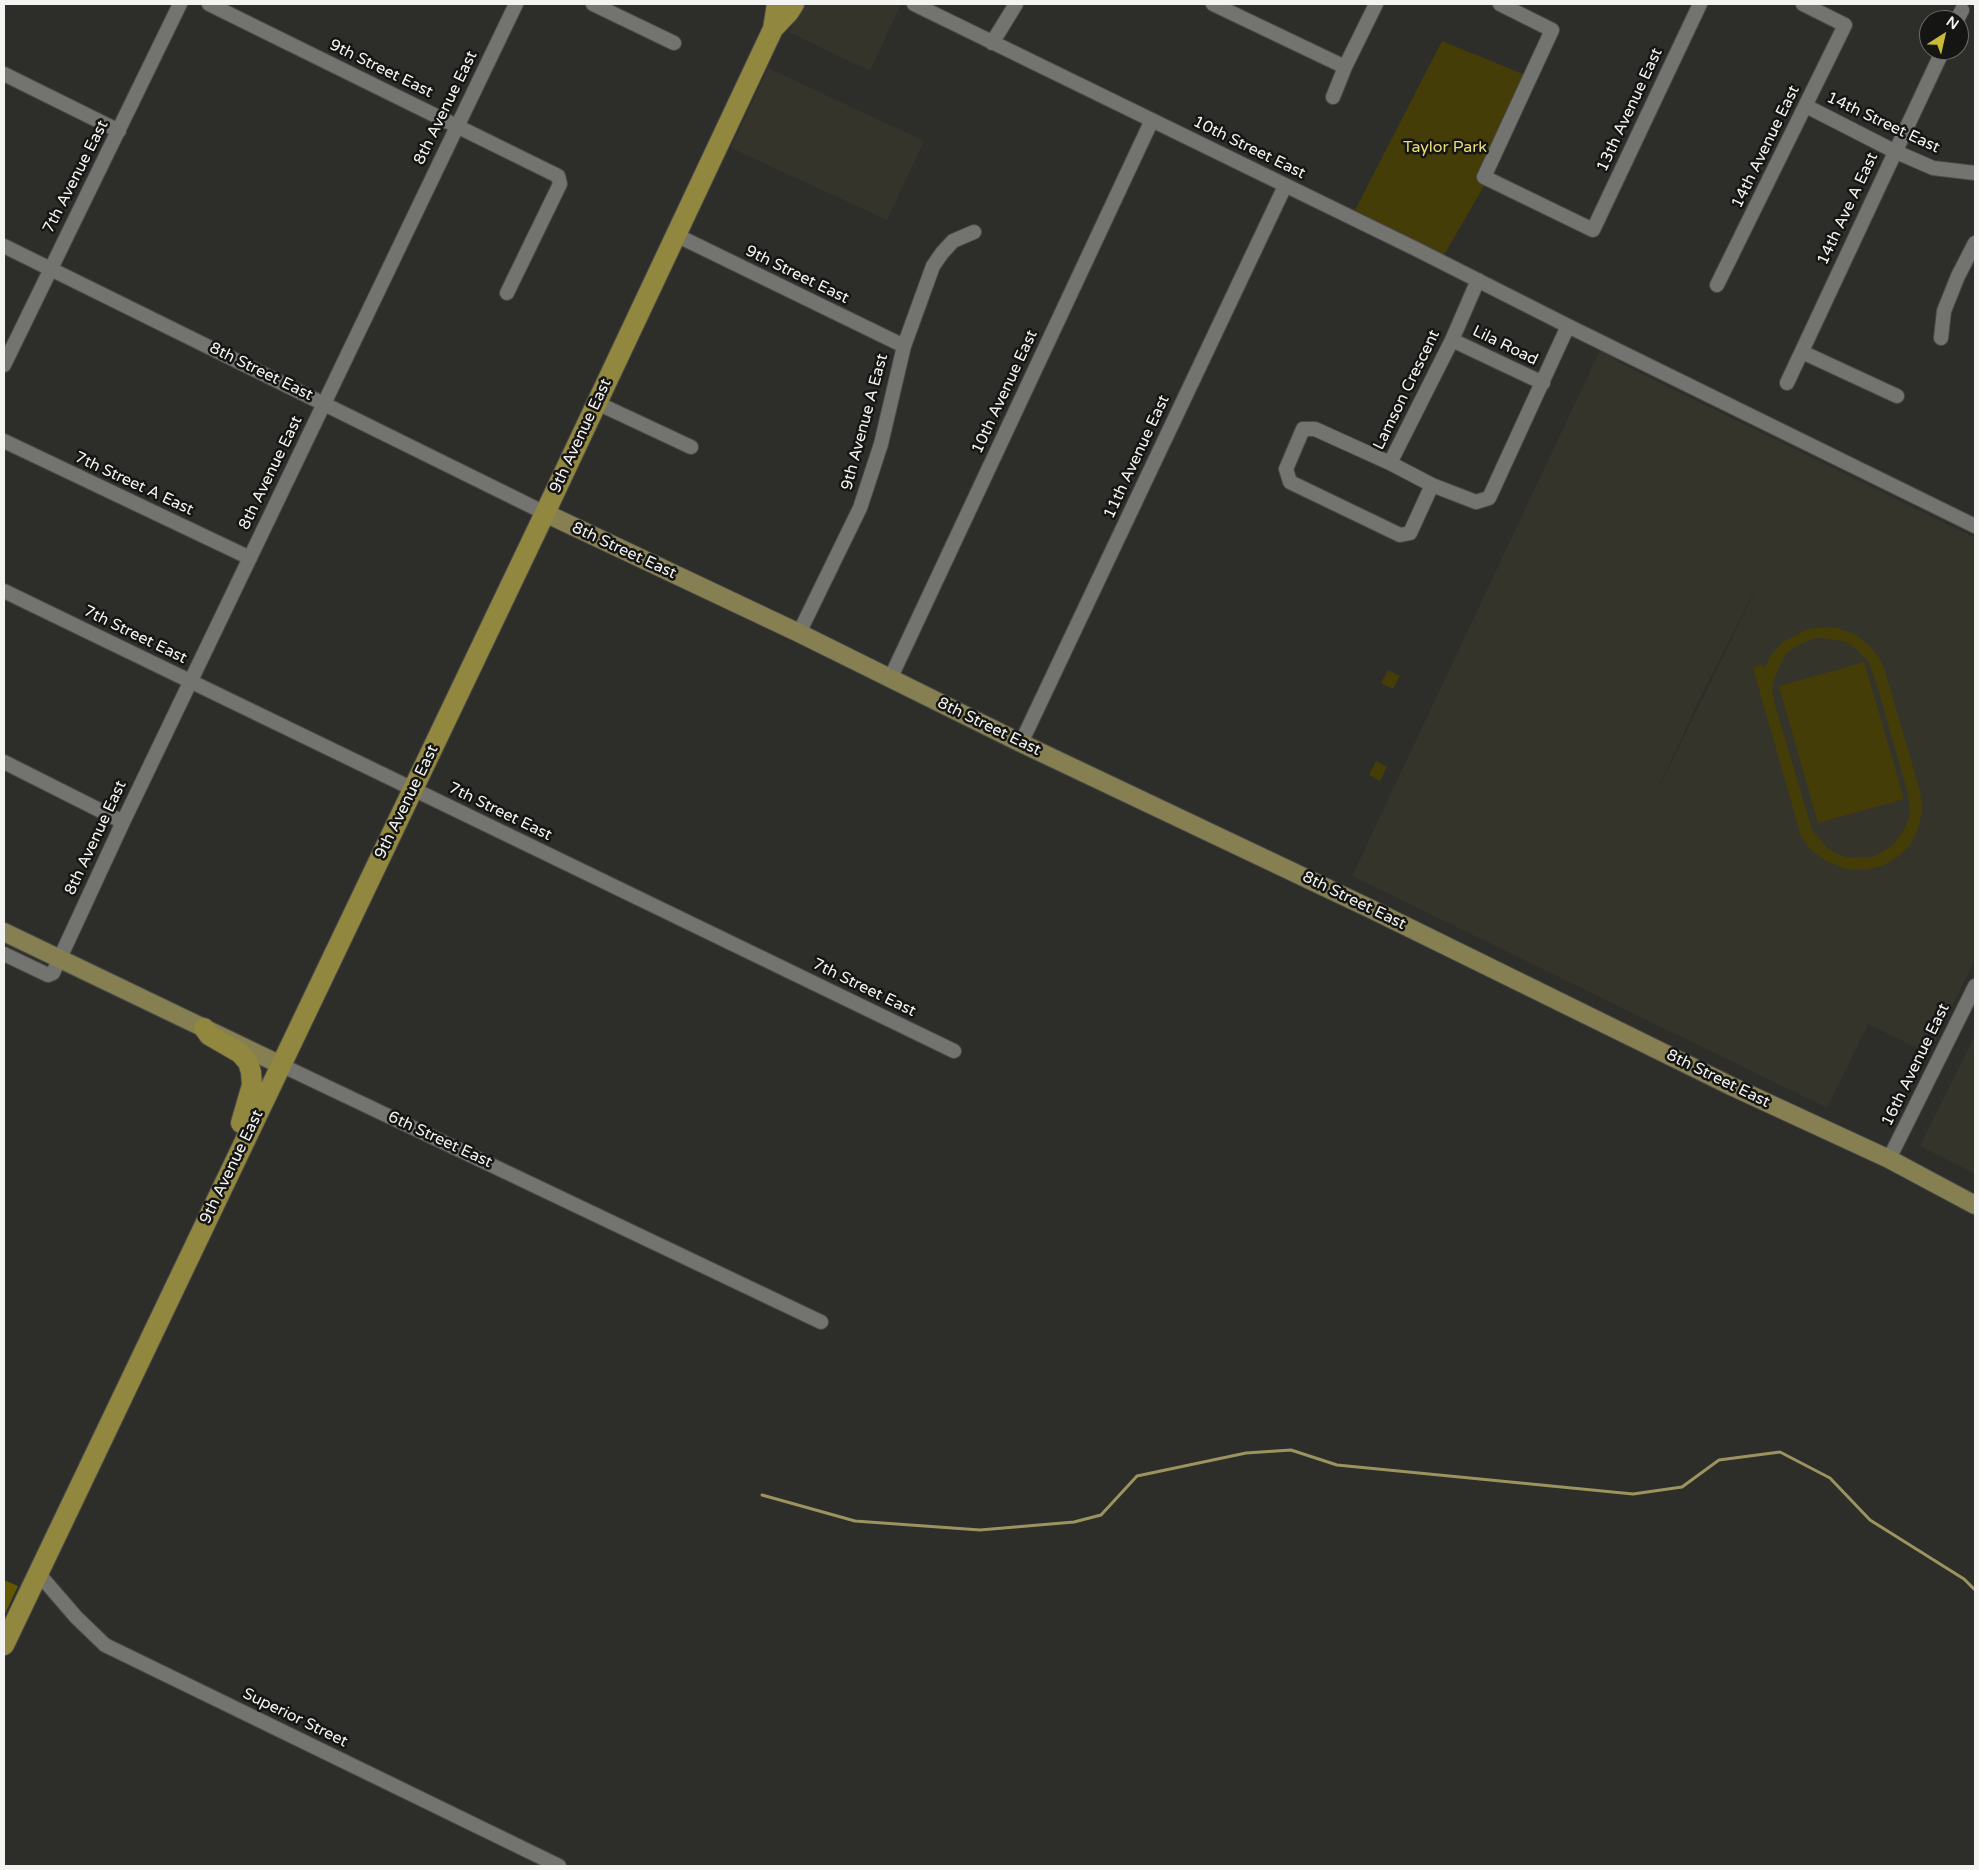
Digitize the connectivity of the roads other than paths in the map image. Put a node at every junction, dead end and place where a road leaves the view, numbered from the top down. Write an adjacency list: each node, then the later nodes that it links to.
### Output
1 (180, 4): 24 (street, 7th Avenue East)
2 (209, 4): 23 (street, 9th Street East)
3 (516, 4): 23 (street, 8th Avenue East)
4 (593, 4): 15 (street)
5 (777, 4): 14 (highway, 9th Avenue East)
6 (794, 4): 14 (highway, 9th Avenue East)
7 (914, 4): 16 (street, 10th Street East)
8 (1016, 4): 16 (street)
9 (1214, 4): 18 (street)
10 (1376, 4): 18 (street)
11 (1500, 4): 12 (street, 13th Avenue East)
12 (1700, 4)
13 (1803, 4): 21 (street, 14th Avenue East)
14 (773, 29): 29 (highway, 9th Avenue East)
15 (674, 42)
16 (992, 43): 22 (street, 10th Street East)
17 (1938, 60): 25 (street, 14th Ave A East)
18 (1345, 67): 20 (street)
19 (4, 74): 24 (street)
20 (1333, 96)
21 (1806, 106): 25 (street, 14th Street East); 34 (street, 14th Avenue East)
22 (1152, 120): 27 (street, 10th Street East); 56 (street, 10th Avenue East)
23 (456, 126): 35 (street, 9th Street East); 46 (street, 8th Avenue East)
24 (119, 131): 32 (street, 7th Avenue East)
25 (1894, 151): 26 (street, 14th Street East); 40 (street, 14th Ave A East)
26 (1975, 173)
27 (1285, 186): 33 (street, 10th Street East); 58 (street, 11th Avenue East)
28 (974, 232): 39 (street, 9th Avenue A East)
29 (676, 235): 39 (street, 9th Street East); 45 (highway, 9th Avenue East)
30 (1975, 243): 37 (street)
31 (4, 246): 32 (street, 8th Street East)
32 (50, 268): 41 (street, 7th Avenue East); 46 (street, 8th Street East)
33 (1478, 280): 36 (street, 10th Street East); 38 (street, Lamson Crescent)
34 (1717, 285)
35 (507, 293)
36 (1568, 326): 42 (street, Lamson Crescent); 52 (street, 10th Street East)
37 (1941, 338)
38 (1452, 340): 42 (street, Lila Road); 49 (street, Lamson Crescent)
39 (904, 346): 55 (street, 9th Avenue A East)
40 (1802, 352): 43 (street, 14th Ave A East); 44 (street)
41 (4, 365)
42 (1543, 383): 50 (street, Lamson Crescent)
43 (1788, 383)
44 (1897, 396)
45 (596, 403): 48 (street); 51 (highway, 9th Avenue East)
46 (325, 404): 51 (street, 8th Street East); 53 (street, 8th Avenue East)
47 (4, 441): 53 (street, 7th Street A East)
48 (691, 447)
49 (1390, 463): 50 (street, Lamson Crescent); 50 (street)
50 (1432, 485)
51 (545, 513): 55 (main road, 8th Street East); 60 (highway, 9th Avenue East)
52 (1975, 526)
53 (250, 558): 57 (street, 8th Avenue East)
54 (4, 591): 57 (street, 7th Street East)
55 (798, 634): 56 (main road, 8th Street East)
56 (890, 679): 58 (main road, 8th Street East)
57 (191, 681): 60 (street, 7th Street East); 61 (street, 8th Avenue East)
58 (1021, 743): 70 (main road, 8th Street East)
59 (4, 762): 61 (street)
60 (413, 790): 67 (street, 7th Street East); 68 (highway, 9th Avenue East)
61 (123, 822): 64 (street, 8th Avenue East)
62 (4, 932): 64 (main road, 6th Street East)
63 (4, 954): 64 (street)
64 (59, 958): 66 (main road, 6th Street East)
65 (1975, 986): 70 (street, 16th Avenue East)
66 (204, 1028): 68 (main road, 6th Street East); 69 (highway)
67 (954, 1050)
68 (281, 1065): 69 (highway, 9th Avenue East); 72 (street, 6th Street East)
69 (235, 1160): 73 (highway, 9th Avenue East)
70 (1889, 1160): 71 (main road, 8th Street East)
71 (1975, 1205)
72 (821, 1322)
73 (38, 1573): 74 (highway, 9th Avenue East); 75 (street, Superior Street)
74 (4, 1645)
75 (559, 1866)

